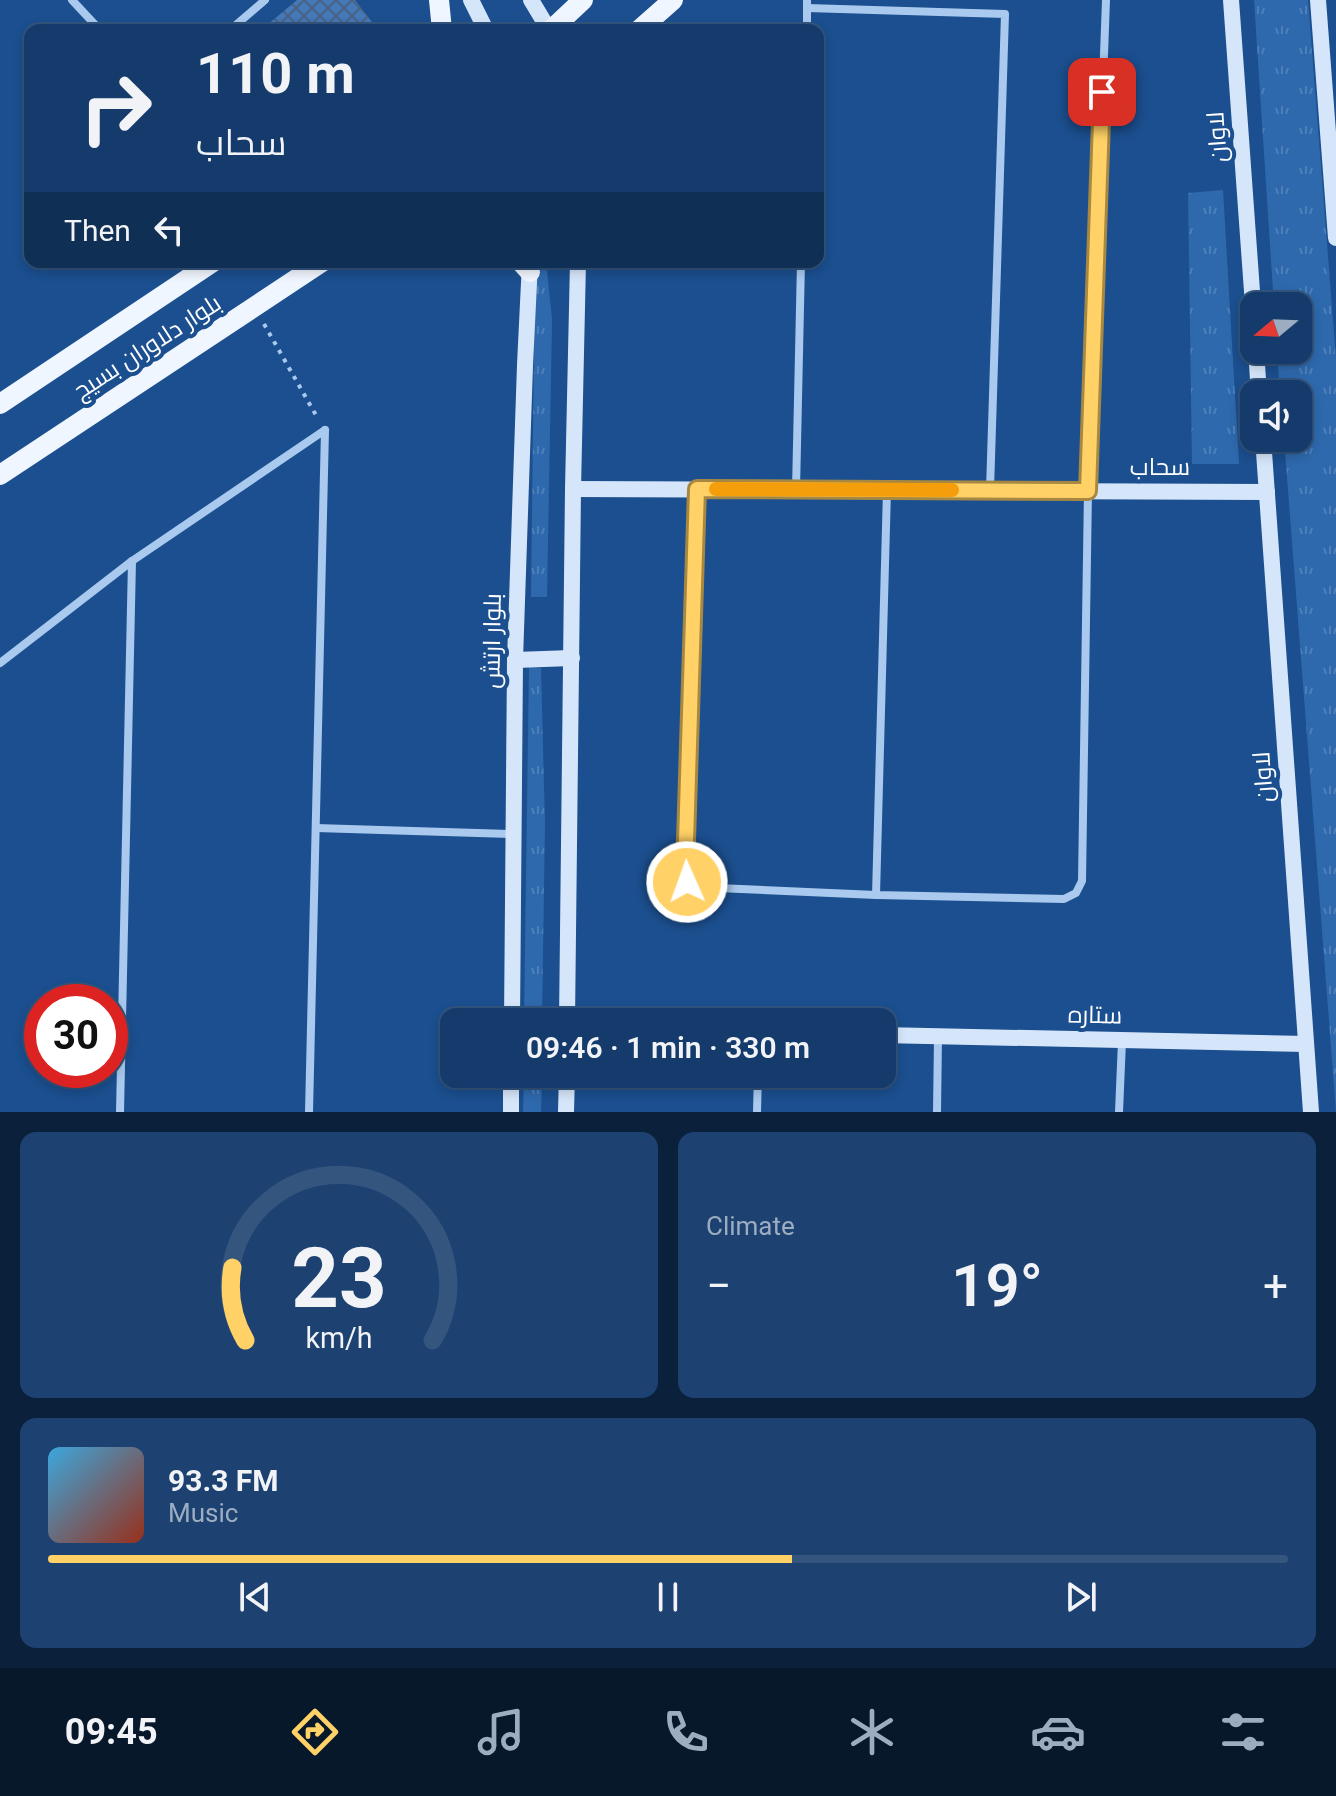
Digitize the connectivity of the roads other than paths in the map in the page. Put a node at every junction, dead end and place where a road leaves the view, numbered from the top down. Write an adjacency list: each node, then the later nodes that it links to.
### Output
1 (72, 0): 13 (street)
2 (265, 0): 14 (street)
3 (439, 0): 15 (main road)
4 (471, 0): 16 (street)
5 (531, 0): 17 (street)
6 (583, 0): 18 (main road)
7 (673, 0): 19 (main road)
8 (683, 0): 20 (main road)
9 (1106, 0): 36 (street)
10 (1231, 0): 27 (street, لاوان)
11 (1318, 0): 21 (street)
12 (807, 4): 35 (street)
13 (94, 24)
14 (237, 24)
15 (441, 24)
16 (483, 24)
17 (546, 24)
18 (557, 24)
19 (646, 24)
20 (661, 24)
21 (1336, 238)
22 (204, 268): 28 (main road, بلوار دلاوران بسیج)
23 (312, 268): 30 (main road, بلوار دلاوران بسیج)
24 (527, 268): 40 (street, بلوار ارتش)
25 (578, 268): 31 (street)
26 (801, 268): 33 (street)
27 (1252, 292)
28 (0, 404)
29 (1264, 452): 37 (street, لاوان)
30 (0, 475)
31 (573, 489): 32 (street, سحاب); 39 (street)
32 (697, 489): 33 (street, سحاب); 44 (street)
33 (796, 490): 34 (street, سحاب)
34 (887, 490): 35 (street, سحاب); 44 (street)
35 (990, 490): 36 (street, سحاب)
36 (1088, 491): 37 (street, سحاب); 44 (street)
37 (1267, 492): 50 (street, لاوان)
38 (132, 561): 41 (street); 42 (street); 54 (street)
39 (572, 658): 40 (street); 46 (street)
40 (515, 660): 43 (street, بلوار ارتش)
41 (0, 663)
42 (316, 828): 43 (street); 55 (street)
43 (514, 835): 45 (street, بلوار ارتش)
44 (876, 895)
45 (512, 1008)
46 (567, 1008)
47 (896, 1035): 48 (street, ستاره)
48 (938, 1036): 49 (street, ستاره); 59 (street)
49 (1122, 1040): 50 (street, ستاره); 60 (street)
50 (1306, 1044): 61 (street, لاوان)
51 (511, 1088): 56 (street)
52 (567, 1088): 57 (street)
53 (758, 1088): 58 (street)
54 (120, 1112)
55 (309, 1112)
56 (511, 1112)
57 (566, 1112)
58 (757, 1112)
59 (937, 1112)
60 (1119, 1112)
61 (1311, 1112)

